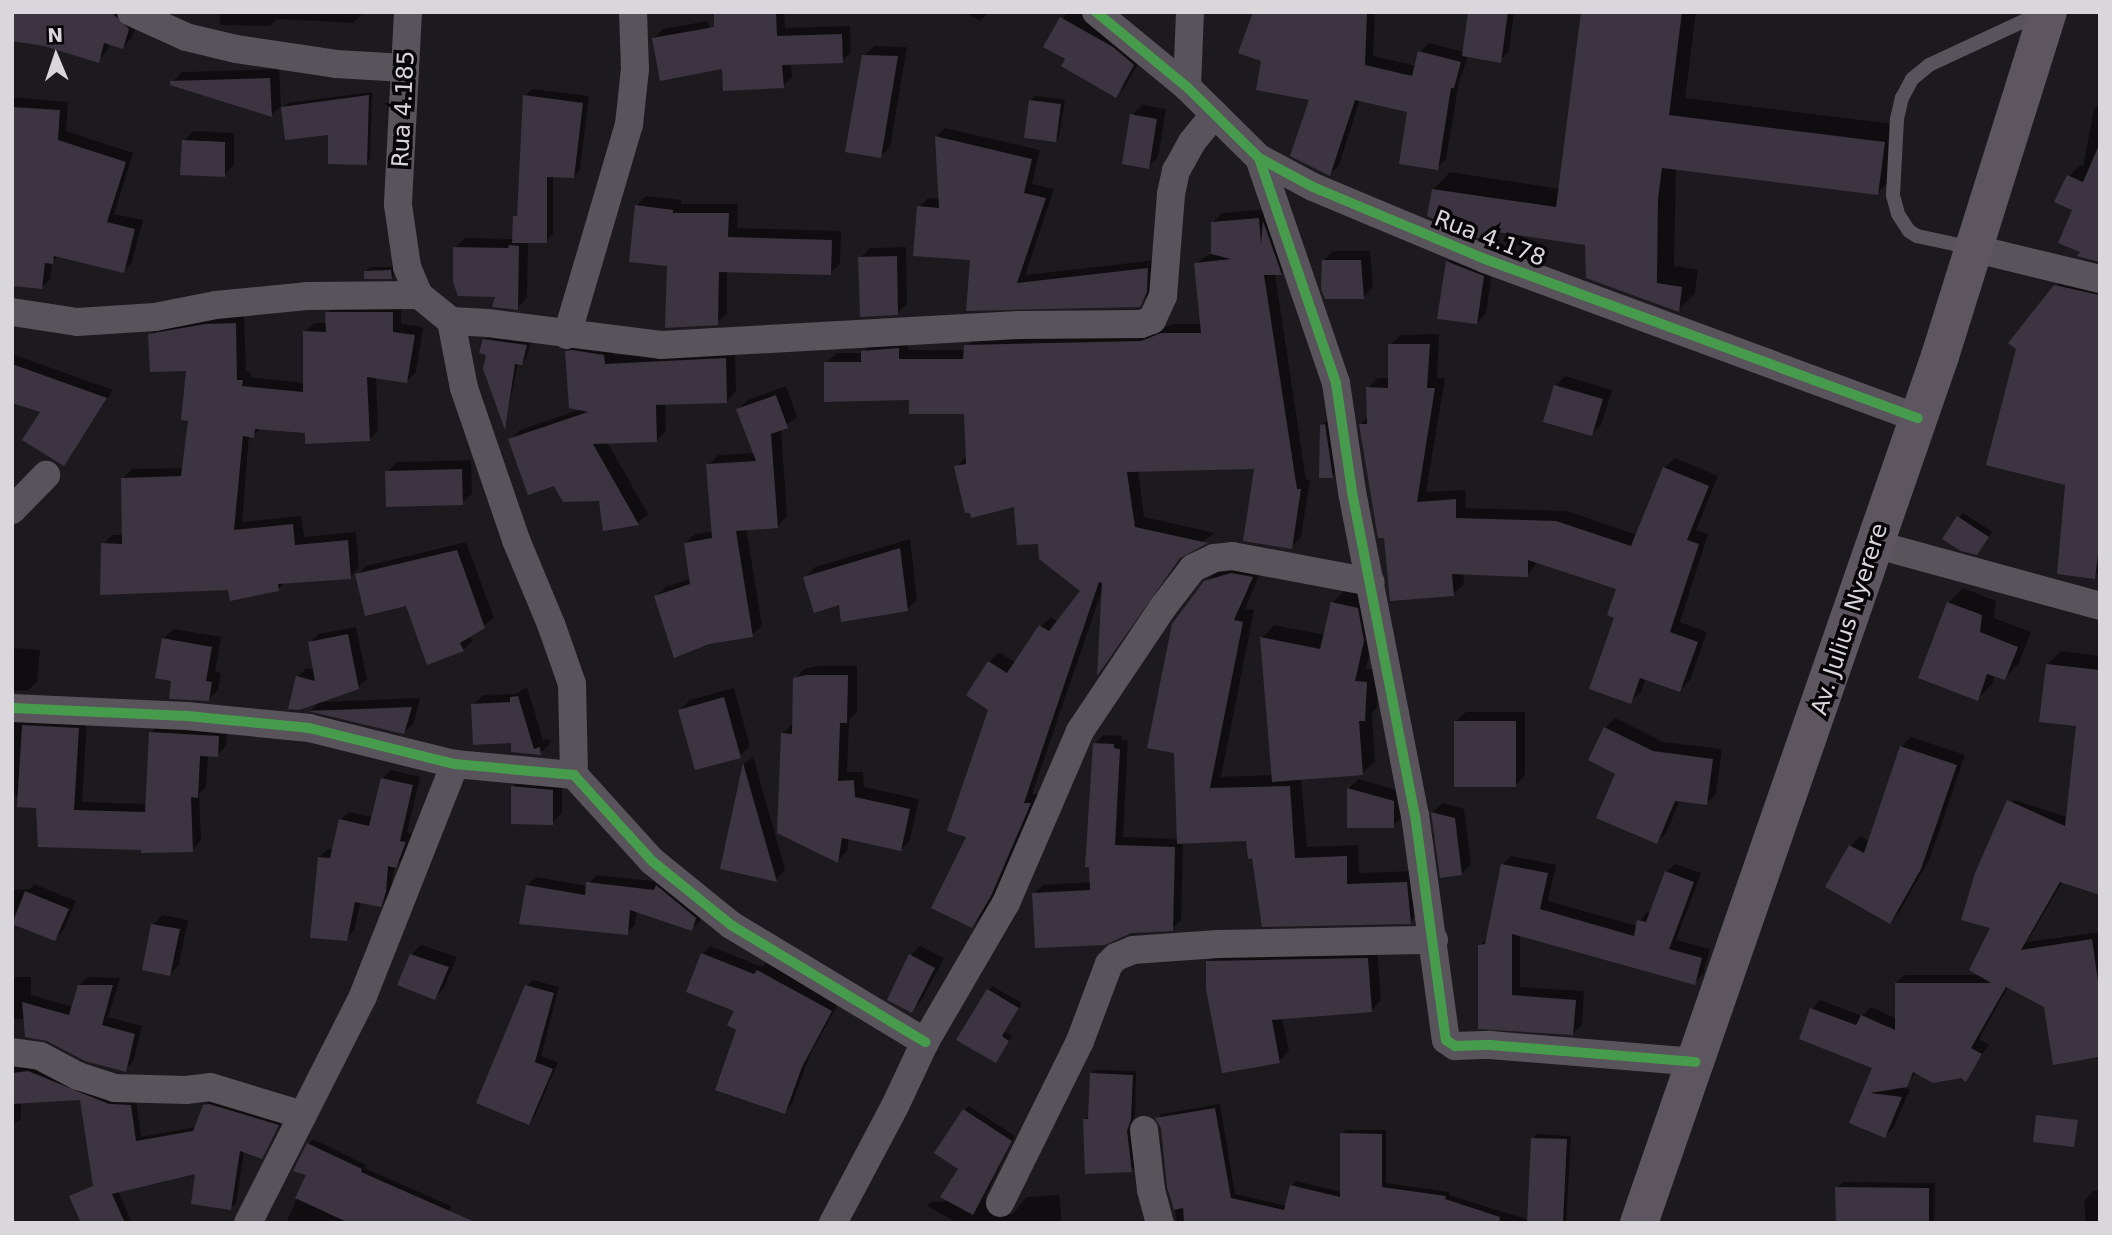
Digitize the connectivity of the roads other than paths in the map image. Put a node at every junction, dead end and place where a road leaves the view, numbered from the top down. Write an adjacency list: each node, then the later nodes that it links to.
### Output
1 (131, 12): 8 (street)
2 (408, 12): 8 (street, Rua 4.185)
3 (633, 12): 17 (street)
4 (1096, 12): 9 (street, Rua 4.178)
5 (1190, 12): 9 (street)
6 (2042, 12): 12 (lane)
7 (2048, 12): 12 (main road, Av. Julius Nyerere)
8 (405, 68): 14 (street, Rua 4.185)
9 (1187, 87): 10 (street, Rua 4.178)
10 (1215, 114): 11 (street, Rua 4.178); 17 (street)
11 (1259, 158): 18 (street, Rua 4.178); 22 (street)
12 (1976, 248): 13 (street); 18 (main road, Av. Julius Nyerere)
13 (2100, 279)
14 (419, 295): 15 (street); 16 (street)
15 (12, 312)
16 (451, 321): 17 (street); 26 (street)
17 (567, 335)
18 (1918, 418): 21 (main road, Av. Julius Nyerere)
19 (46, 475): 20 (street)
20 (12, 510)
21 (1874, 544): 23 (street); 30 (main road, Av. Julius Nyerere)
22 (1371, 582): 27 (street); 28 (street)
23 (2100, 606)
24 (12, 709): 25 (street)
25 (454, 764): 26 (street); 31 (street)
26 (574, 775): 28 (street)
27 (1434, 940): 30 (street); 33 (street)
28 (925, 1042): 35 (street)
29 (12, 1052): 31 (street)
30 (1695, 1062): 37 (main road, Av. Julius Nyerere)
31 (303, 1115): 34 (street)
32 (1144, 1130): 36 (street)
33 (1000, 1203)
34 (248, 1223)
35 (832, 1223)
36 (1160, 1223)
37 (1639, 1223)

